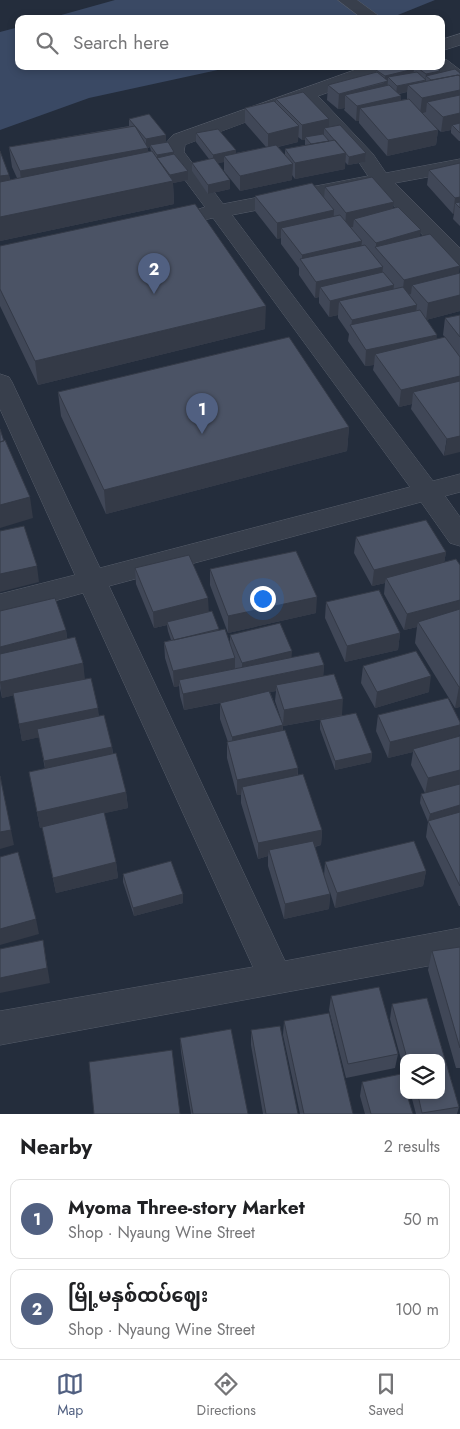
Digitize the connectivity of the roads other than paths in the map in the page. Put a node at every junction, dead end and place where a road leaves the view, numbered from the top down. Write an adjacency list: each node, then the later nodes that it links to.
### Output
1 (346, 0): 2 (street)
2 (369, 15)
3 (460, 39): 4 (street)
4 (445, 45)
5 (445, 67): 7 (street)
6 (373, 70): 8 (street)
7 (460, 79)
8 (306, 94): 10 (street); 11 (street)
9 (460, 165): 10 (street)
10 (380, 180): 11 (street); 13 (street)
11 (219, 211): 12 (street); 16 (street)
12 (181, 218)
13 (460, 260)
14 (0, 382): 18 (street)
15 (460, 483): 16 (street)
16 (427, 492): 17 (street); 18 (street)
17 (460, 536)
18 (91, 581): 19 (street); 21 (street)
19 (0, 606)
20 (460, 944): 21 (street)
21 (276, 979): 22 (street)
22 (0, 1028)

